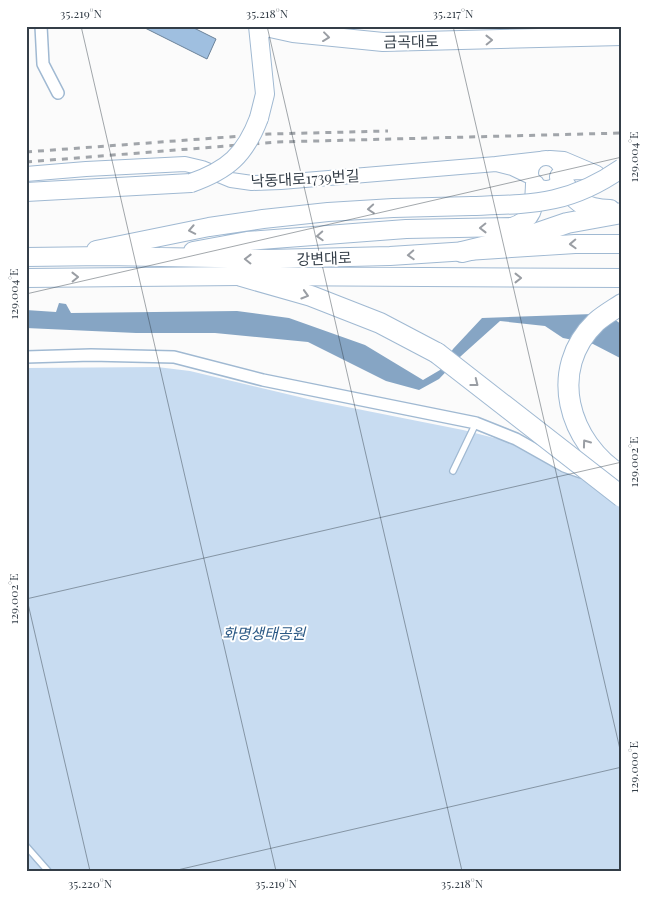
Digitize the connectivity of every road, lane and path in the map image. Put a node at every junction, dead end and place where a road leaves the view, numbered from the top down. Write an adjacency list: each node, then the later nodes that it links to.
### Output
1 (41, 26): 4 (street)
2 (260, 26): 3 (main road, 금곡대로, one-way to 3); 13 (main road, bridge)
3 (622, 36)
4 (58, 93)
5 (545, 159): 6 (street, 낙동대로1739번길); 8 (street, 낙동대로1739번길); 10 (street); 12 (street)
6 (496, 164): 9 (street, 낙동대로1739번길); 12 (street)
7 (622, 168): 17 (main road, one-way to 17, bridge)
8 (597, 172): 10 (street); 11 (street)
9 (26, 174)
10 (561, 175): 12 (street); 14 (highway)
11 (622, 180)
12 (533, 181): 19 (main road, one-way to 19)
13 (26, 192)
14 (622, 212): 16 (highway)
15 (622, 244): 16 (main road, 강변대로, one-way to 16)
16 (462, 252): 19 (main road, 강변대로, one-way to 19)
17 (71, 256): 18 (main road, 강변대로); 19 (main road, 강변대로)
18 (26, 257)
19 (167, 258)
20 (242, 276): 21 (main road, 강변대로, one-way to 20); 22 (main road, 강변대로, one-way to 22); 29 (highway, one-way to 29, bridge)
21 (26, 278)
22 (622, 278)
23 (622, 304): 27 (highway, one-way to 23)
24 (26, 357): 25 (street)
25 (476, 423): 26 (lane); 28 (street)
26 (453, 471)
27 (622, 476)
28 (622, 486)
29 (622, 497)
30 (26, 846): 31 (lane)
31 (48, 871)

